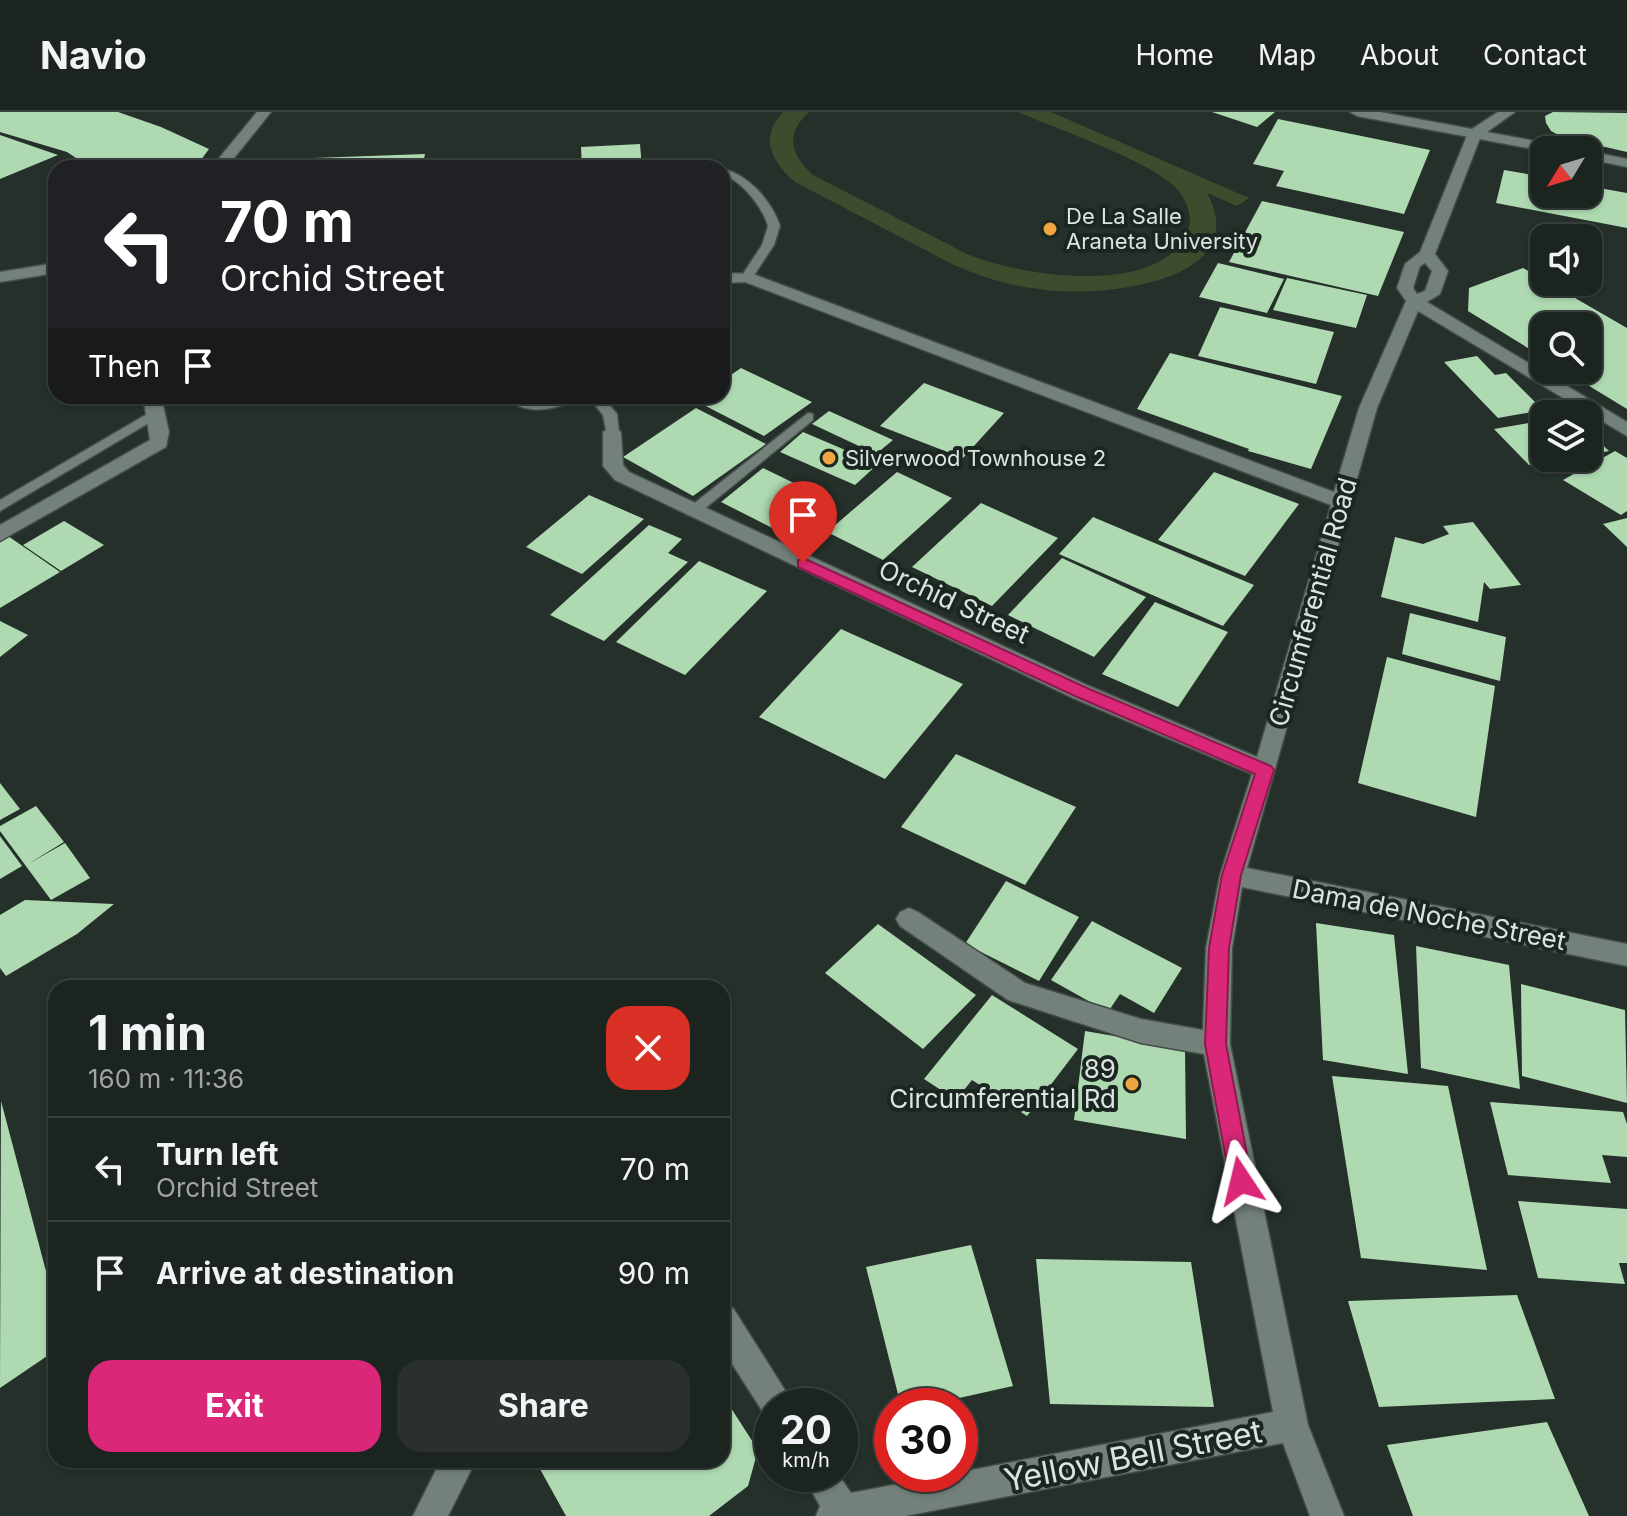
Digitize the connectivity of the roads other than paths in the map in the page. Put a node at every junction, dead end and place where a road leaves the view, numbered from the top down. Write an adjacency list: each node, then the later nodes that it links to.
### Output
1 (264, 112): 7 (street)
2 (1357, 112): 4 (street)
3 (1508, 112): 4 (street)
4 (1475, 133): 5 (street); 10 (street, Circumferential Road)
5 (1530, 144)
6 (1602, 158): 8 (street)
7 (225, 160)
8 (1627, 163)
9 (730, 175): 13 (lane)
10 (1427, 254): 15 (street, Circumferential Road); 15 (street, Circumferential Road)
11 (48, 269): 12 (street)
12 (0, 277)
13 (747, 277): 14 (street); 21 (street)
14 (730, 278)
15 (1414, 301): 19 (street); 21 (street, Circumferential Road)
16 (602, 404): 20 (lane)
17 (153, 405): 22 (lane); 24 (street)
18 (808, 417): 23 (lane)
19 (1627, 430)
20 (612, 432): 23 (street, Orchid Street)
21 (1341, 502): 25 (street, Circumferential Road)
22 (0, 506)
23 (692, 512): 25 (street, Orchid Street)
24 (0, 534)
25 (1265, 770): 26 (street, Circumferential Road)
26 (1232, 875): 28 (street, Dama de Noche Street); 29 (street, Circumferential Road)
27 (909, 919): 29 (street)
28 (1627, 955)
29 (1216, 1044): 32 (street, Circumferential Road)
30 (730, 1332): 31 (street)
31 (766, 1388)
32 (1292, 1425): 35 (street, Yellow Bell Street); 37 (street, Circumferential Road)
33 (455, 1468): 36 (street)
34 (828, 1492): 35 (street)
35 (838, 1514)
36 (430, 1516)
37 (1327, 1516)

